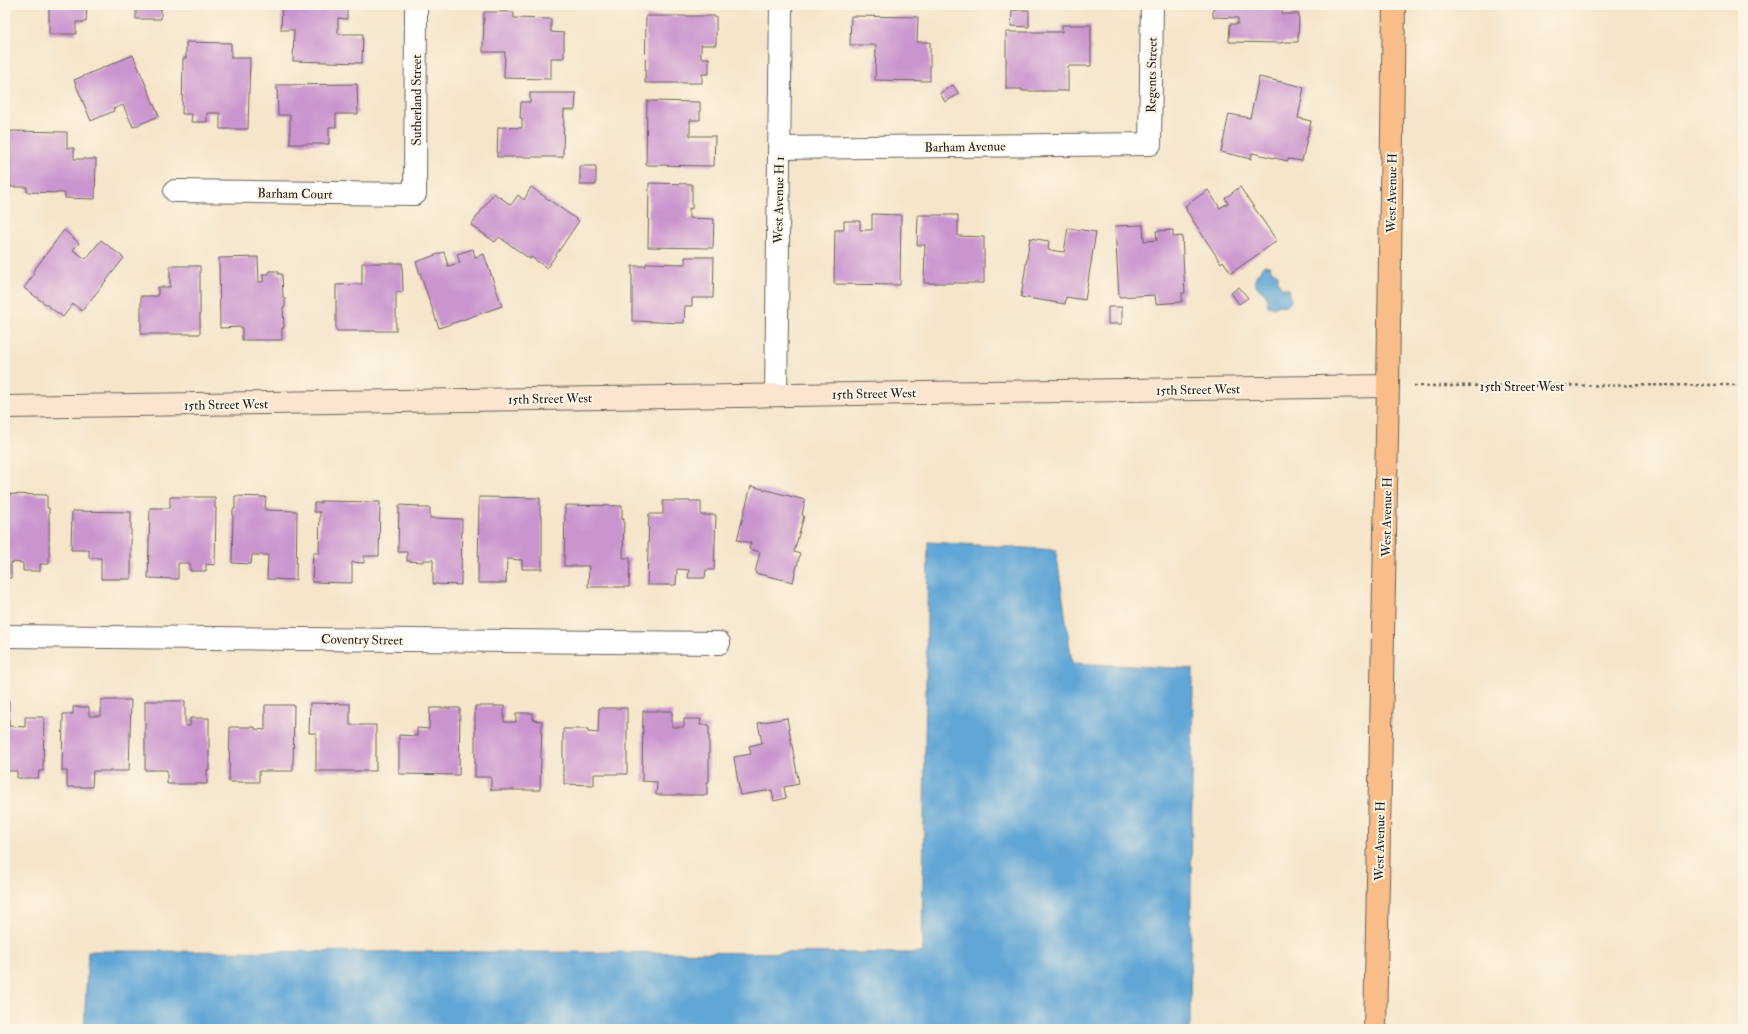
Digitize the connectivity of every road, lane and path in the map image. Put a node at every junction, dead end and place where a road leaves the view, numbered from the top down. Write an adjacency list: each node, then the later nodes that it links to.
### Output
1 (416, 5): 8 (street, Sutherland Street)
2 (781, 5): 6 (street, West Avenue H 1)
3 (1152, 5): 5 (street, Regents Street)
4 (1394, 5): 10 (main road, West Avenue H)
5 (1150, 144): 6 (street, Barham Avenue)
6 (779, 148): 11 (street, West Avenue H 1)
7 (175, 191): 8 (street, Barham Court)
8 (415, 194)
9 (1743, 385): 10 (path, 15th Street West)
10 (1388, 386): 11 (street, 15th Street West); 15 (main road, West Avenue H)
11 (776, 395): 12 (street, 15th Street West)
12 (5, 407)
13 (5, 636): 14 (street, Coventry Street)
14 (719, 643)
15 (1375, 1029)

